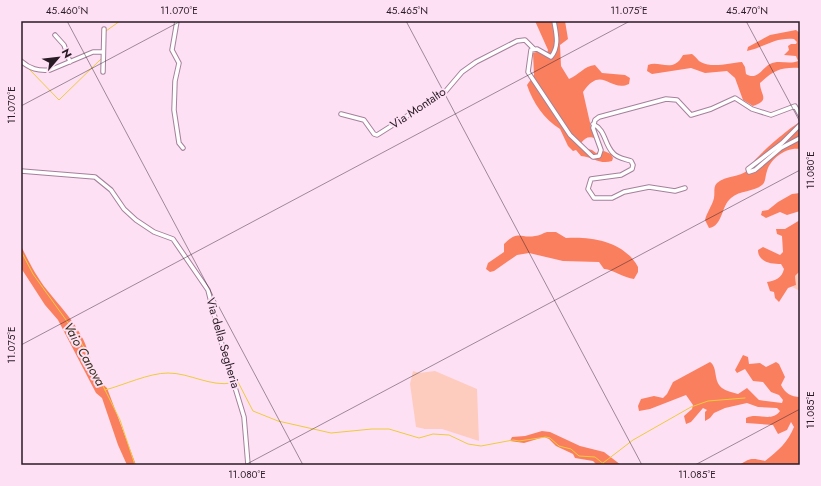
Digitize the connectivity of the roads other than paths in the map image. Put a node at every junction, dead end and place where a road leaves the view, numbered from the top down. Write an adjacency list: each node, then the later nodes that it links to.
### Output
1 (177, 21): 15 (street)
2 (554, 21): 5 (street, Via Montalto)
3 (104, 29): 6 (street)
4 (55, 35): 8 (street)
5 (534, 49): 10 (street, Via Montalto); 12 (street)
6 (103, 52): 8 (street); 9 (street)
7 (21, 61): 8 (street)
8 (70, 62)
9 (103, 72)
10 (341, 114)
11 (800, 115): 12 (street)
12 (593, 124): 17 (street)
13 (800, 125): 14 (street)
14 (800, 138)
15 (183, 148)
16 (21, 171): 18 (street, Via della Segheria)
17 (685, 188)
18 (248, 465)

